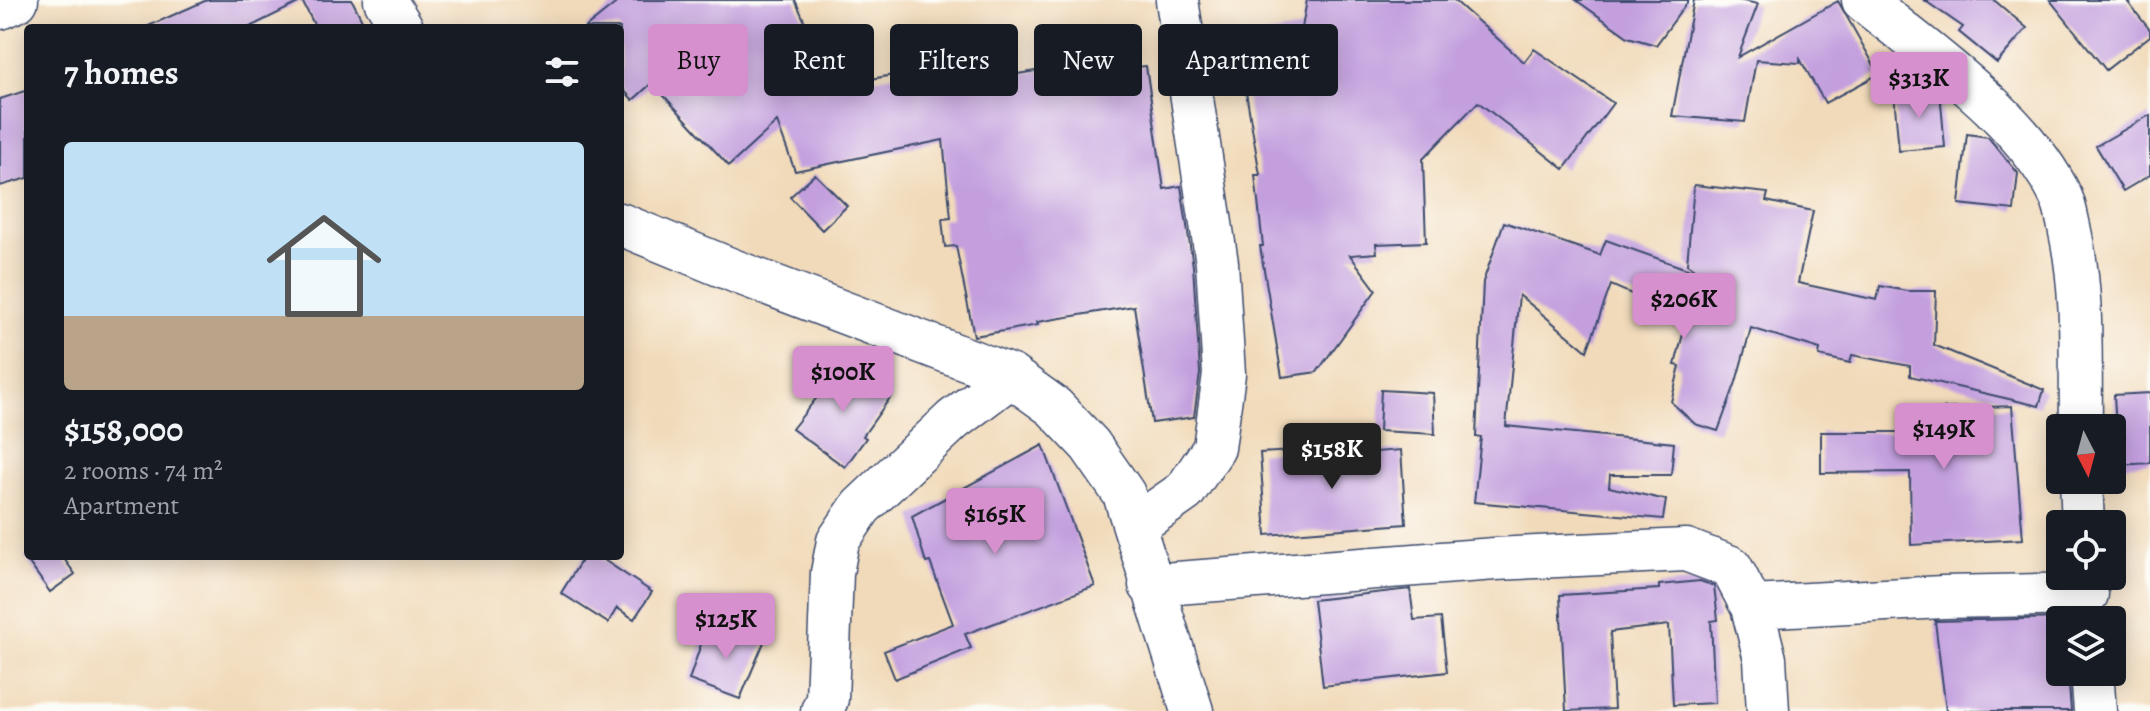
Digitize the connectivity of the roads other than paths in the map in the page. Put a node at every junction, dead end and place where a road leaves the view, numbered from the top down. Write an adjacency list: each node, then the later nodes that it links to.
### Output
1 (385, 0): 4 (street)
2 (1177, 0): 8 (street)
3 (1863, 0): 7 (street)
4 (400, 24)
5 (624, 226): 6 (street)
6 (1011, 376): 8 (street); 13 (street)
7 (2081, 414)
8 (1135, 526): 9 (street)
9 (1150, 585): 11 (street); 14 (street)
10 (2087, 597): 11 (street)
11 (1752, 607): 15 (street)
12 (2093, 686): 16 (street)
13 (822, 711)
14 (1192, 711)
15 (1768, 711)
16 (2095, 711)

